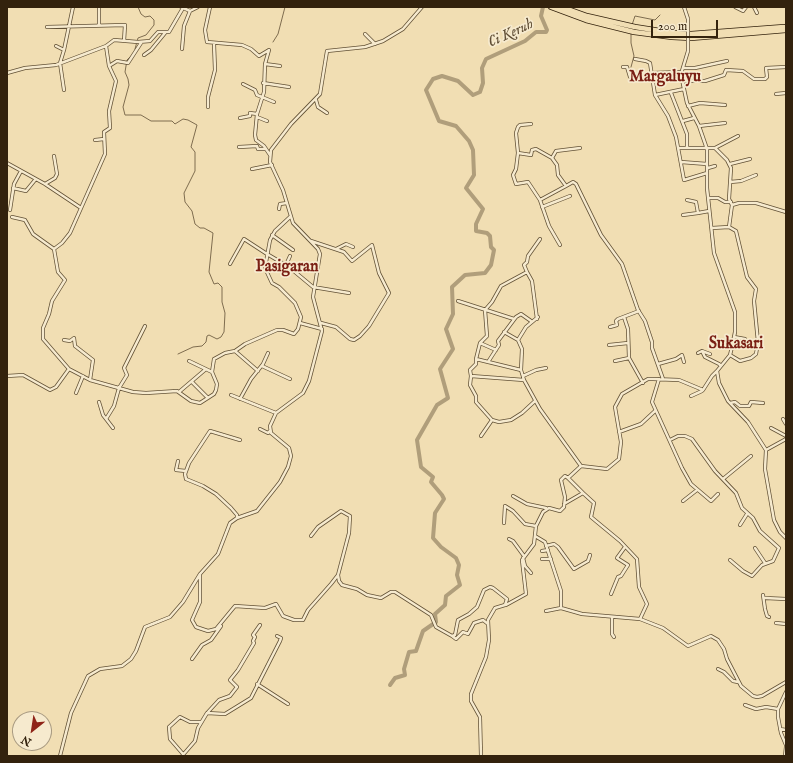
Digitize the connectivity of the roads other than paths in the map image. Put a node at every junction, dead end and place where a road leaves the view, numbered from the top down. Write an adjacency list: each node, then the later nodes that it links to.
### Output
1 (73, 7): 19 (street)
2 (99, 7): 16 (street)
3 (198, 7): 13 (street)
4 (210, 7): 26 (street)
5 (422, 7): 27 (street)
6 (551, 7): 14 (highway)
7 (562, 7): 14 (highway)
8 (684, 7): 42 (street, bridge)
9 (735, 7): 10 (street)
10 (746, 7)
11 (754, 7): 15 (street)
12 (182, 8): 13 (street); 21 (street)
13 (190, 10): 30 (street)
14 (570, 12): 17 (highway); 20 (highway)
15 (757, 13)
16 (99, 25): 19 (street); 23 (street)
17 (786, 26)
18 (47, 27): 19 (street)
19 (69, 27): 31 (street)
20 (786, 30)
21 (165, 33): 25 (street); 32 (street)
22 (365, 34): 27 (street)
23 (124, 41): 24 (street); 29 (street)
24 (138, 42): 25 (street); 38 (street)
25 (148, 42): 32 (street)
26 (214, 44): 37 (street); 62 (street)
27 (375, 44): 58 (street)
28 (56, 46): 31 (street)
29 (106, 46): 36 (street); 38 (street)
30 (182, 49)
31 (64, 50): 36 (street)
32 (151, 50): 33 (street)
33 (144, 55)
34 (635, 59): 45 (street)
35 (727, 62): 42 (street)
36 (60, 63): 44 (street); 52 (street)
37 (265, 64): 39 (street); 48 (street)
38 (109, 66): 73 (street)
39 (280, 66)
40 (623, 67): 46 (street)
41 (786, 67): 47 (street)
42 (683, 68): 43 (street)
43 (682, 72): 45 (street); 47 (street)
44 (7, 73)
45 (652, 73): 46 (street)
46 (652, 77): 56 (street)
47 (683, 81): 51 (street)
48 (263, 83): 50 (street); 57 (street)
49 (243, 84): 57 (street)
50 (290, 87)
51 (684, 89): 53 (street); 61 (street)
52 (64, 90)
53 (671, 93): 56 (street); 68 (street)
54 (786, 93): 55 (street)
55 (776, 94)
56 (655, 95): 78 (street)
57 (262, 98): 59 (street); 64 (street)
58 (316, 100): 63 (street); 84 (street)
59 (274, 102)
60 (725, 105): 61 (street)
61 (688, 106): 66 (street)
62 (208, 107)
63 (327, 114)
64 (257, 115): 65 (street); 67 (street); 80 (street)
65 (240, 118)
66 (694, 118): 68 (street); 71 (street)
67 (267, 121)
68 (683, 121): 76 (street)
69 (725, 123): 71 (street)
70 (531, 124): 82 (street)
71 (699, 126): 81 (street)
72 (738, 136): 79 (street)
73 (104, 139): 74 (street); 110 (street)
74 (95, 140)
75 (239, 147): 80 (street)
76 (687, 147): 78 (street); 81 (street)
77 (580, 148): 85 (street)
78 (678, 148): 87 (street)
79 (715, 148): 81 (street); 90 (street)
80 (266, 149): 84 (street)
81 (707, 149): 89 (street)
82 (518, 153): 85 (street); 105 (street)
83 (54, 156): 100 (street)
84 (270, 156): 91 (street)
85 (552, 158): 101 (street)
86 (750, 160): 90 (street)
87 (681, 162): 89 (street); 96 (street)
88 (7, 163): 95 (street)
89 (707, 164): 93 (street)
90 (730, 164): 99 (street)
91 (272, 165): 94 (street); 107 (street)
92 (715, 166): 93 (street)
93 (708, 168): 96 (street)
94 (252, 169)
95 (21, 171): 98 (street); 102 (street)
96 (707, 174): 104 (street)
97 (756, 175): 99 (street)
98 (35, 180): 100 (street); 102 (street)
99 (730, 182): 108 (street)
100 (46, 184): 110 (street)
101 (566, 186): 105 (street); 138 (street)
102 (13, 188): 112 (street)
103 (570, 196): 109 (street)
104 (708, 198): 108 (street); 113 (street)
105 (540, 200): 109 (street)
106 (687, 200): 115 (street)
107 (287, 203): 111 (street); 118 (street)
108 (731, 204): 114 (street); 119 (street)
109 (542, 207): 124 (street)
110 (81, 208): 126 (street)
111 (279, 209)
112 (10, 210)
113 (709, 212): 115 (street); 120 (street)
114 (786, 212)
115 (698, 213): 116 (street)
116 (683, 215)
117 (12, 216): 126 (street)
118 (290, 217): 121 (street); 123 (street)
119 (729, 227): 120 (street); 161 (street)
120 (712, 228): 148 (street)
121 (272, 236): 127 (street); 129 (street)
122 (540, 239): 133 (street)
123 (310, 241): 128 (street); 134 (street)
124 (560, 245)
125 (353, 247): 128 (street)
126 (54, 248): 173 (street)
127 (293, 250)
128 (336, 250): 142 (street)
129 (267, 254): 131 (street); 132 (street); 143 (street)
130 (290, 256): 132 (street)
131 (230, 264)
132 (286, 265): 134 (street)
133 (527, 272): 137 (street); 141 (street)
134 (313, 287): 135 (street); 142 (street)
135 (349, 293)
136 (458, 301): 137 (street)
137 (485, 310): 140 (street); 152 (street)
138 (639, 311): 139 (street); 168 (street)
139 (624, 317): 145 (street); 153 (street)
140 (514, 319): 141 (street); 147 (street)
141 (531, 321): 151 (street)
142 (321, 323): 146 (street)
143 (300, 324): 146 (street); 155 (street)
144 (145, 326): 189 (street)
145 (610, 327)
146 (322, 329): 202 (street)
147 (504, 332): 151 (street); 156 (street)
148 (734, 337): 149 (street); 161 (street)
149 (745, 339)
150 (64, 340): 185 (street)
151 (518, 340): 174 (street)
152 (480, 343): 156 (street); 162 (street)
153 (628, 343): 154 (street); 163 (street)
154 (609, 344)
155 (236, 350): 175 (street); 177 (street)
156 (496, 350): 166 (street)
157 (702, 351): 159 (street); 160 (street); 170 (street)
158 (268, 353): 169 (street)
159 (698, 353)
160 (710, 354)
161 (730, 355): 170 (street)
162 (476, 358): 166 (street); 180 (street)
163 (629, 358): 165 (street); 188 (street)
164 (189, 361): 171 (street)
165 (615, 361)
166 (488, 362): 174 (street)
167 (684, 362): 168 (street)
168 (658, 364): 184 (street)
169 (262, 366): 175 (street); 182 (street)
170 (721, 366): 176 (street)
171 (206, 368): 177 (street); 187 (street)
172 (546, 368): 181 (street)
173 (69, 369): 178 (street); 179 (street)
174 (522, 370): 181 (street)
175 (258, 371): 196 (street)
176 (717, 371): 190 (street); 199 (street)
177 (212, 372): 195 (street)
178 (7, 376)
179 (82, 376): 185 (street); 192 (street)
180 (471, 376): 186 (street); 205 (street)
181 (523, 376): 186 (street)
182 (290, 379)
183 (659, 379): 184 (street); 188 (street); 201 (street)
184 (664, 379): 190 (street)
185 (90, 380): 189 (street)
186 (524, 380): 197 (street)
187 (192, 382): 191 (street); 195 (street)
188 (643, 383): 211 (street)
189 (119, 388): 191 (street); 203 (street)
190 (702, 390): 194 (street)
191 (179, 392): 195 (street)
192 (76, 393)
193 (232, 395): 196 (street)
194 (691, 396)
195 (208, 398)
196 (240, 399): 202 (street)
197 (535, 401): 205 (street); 220 (street)
198 (99, 402): 203 (street)
199 (730, 403): 200 (street); 217 (street)
200 (763, 403)
201 (655, 411): 211 (street); 216 (street)
202 (276, 413): 210 (street)
203 (106, 419): 207 (street)
204 (783, 419): 206 (street)
205 (492, 420): 212 (street)
206 (786, 424)
207 (113, 428)
208 (771, 428): 213 (street)
209 (260, 429): 210 (street)
210 (270, 430): 232 (street)
211 (619, 432): 220 (street)
212 (482, 436)
213 (786, 436)
214 (786, 439): 217 (street)
215 (240, 440): 221 (street)
216 (670, 440): 223 (street); 224 (street)
217 (766, 450): 238 (street)
218 (751, 456): 223 (street)
219 (178, 461): 221 (street)
220 (581, 466): 222 (street)
221 (186, 471): 232 (street)
222 (568, 478): 225 (street); 229 (street)
223 (722, 479): 231 (street)
224 (697, 490): 226 (street); 228 (street)
225 (584, 493): 229 (street); 241 (street)
226 (718, 494)
227 (513, 496): 230 (street)
228 (684, 501)
229 (564, 504): 230 (street)
230 (546, 508): 235 (street)
231 (747, 514): 234 (street); 250 (street)
232 (236, 518): 252 (street)
233 (504, 523): 235 (street)
234 (740, 525)
235 (536, 526): 237 (street)
236 (311, 536): 253 (street)
237 (535, 536): 240 (street); 246 (street)
238 (786, 538)
239 (509, 539): 246 (street)
240 (546, 546): 243 (street); 245 (street)
241 (625, 547): 254 (street); 261 (street)
242 (755, 548): 250 (street)
243 (548, 550): 244 (street); 248 (street)
244 (542, 551)
245 (590, 555)
246 (524, 556): 251 (street); 256 (street)
247 (542, 559): 248 (street)
248 (550, 559): 257 (street)
249 (730, 560): 250 (street)
250 (765, 563)
251 (531, 572)
252 (200, 574): 263 (street); 285 (street)
253 (338, 575): 263 (street); 268 (street)
254 (611, 594)
255 (786, 599): 260 (street)
256 (506, 605): 264 (street); 268 (street)
257 (561, 608): 258 (street); 259 (street)
258 (546, 611)
259 (612, 617): 261 (street); 269 (street)
260 (769, 617)
261 (640, 619): 272 (street)
262 (776, 623): 265 (street)
263 (222, 624): 270 (street)
264 (488, 624): 268 (street); 286 (street)
265 (786, 624)
266 (260, 625): 279 (street)
267 (277, 636): 274 (street)
268 (452, 636)
269 (614, 637)
270 (192, 659)
271 (718, 670): 272 (street)
272 (738, 682): 273 (street)
273 (786, 682)
274 (257, 684): 276 (street); 279 (street)
275 (786, 692): 278 (street)
276 (288, 704)
277 (745, 705): 278 (street)
278 (778, 709): 281 (street)
279 (207, 713): 280 (street)
280 (201, 722): 284 (street); 284 (street)
281 (780, 729): 282 (street); 283 (street)
282 (786, 730)
283 (786, 746): 287 (street)
284 (182, 755)
285 (60, 756)
286 (482, 756)
287 (785, 756)

